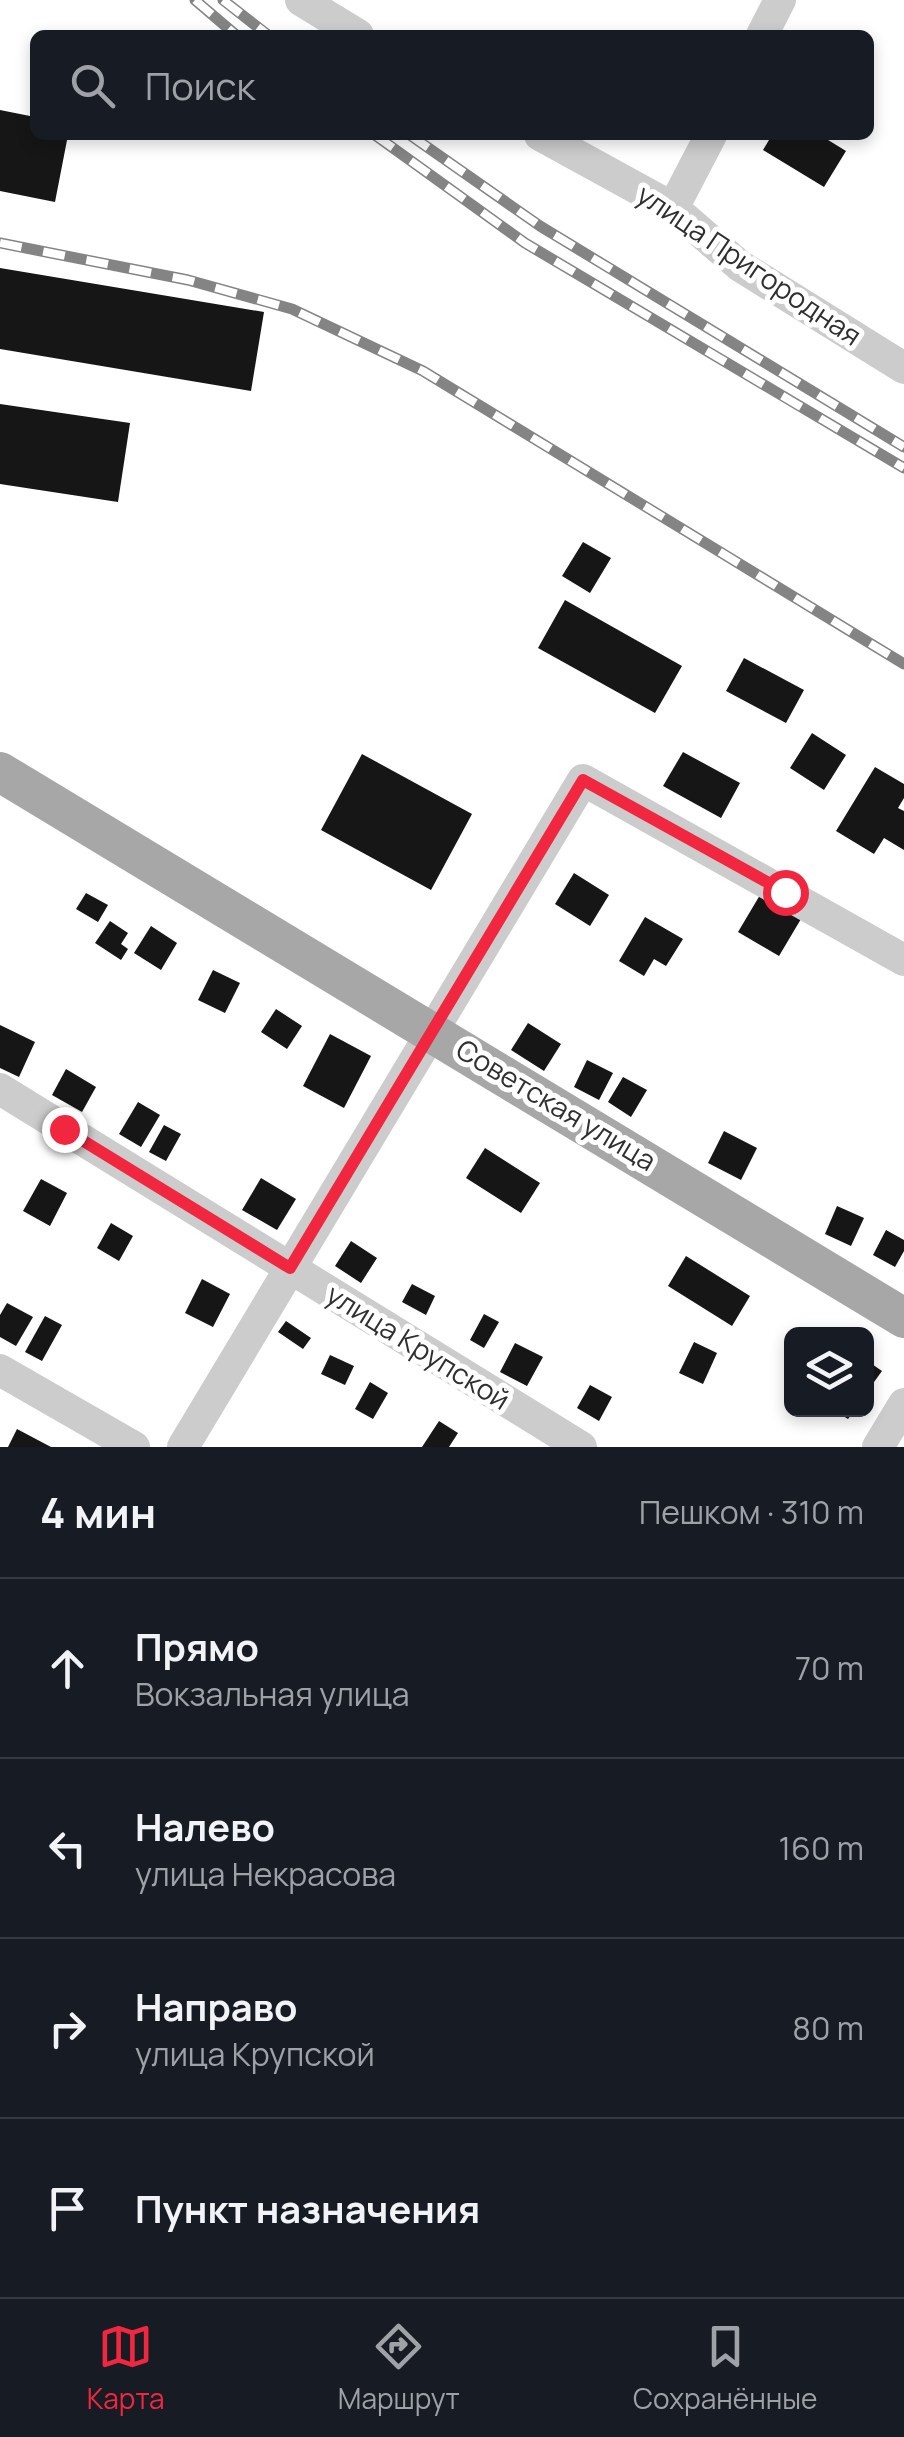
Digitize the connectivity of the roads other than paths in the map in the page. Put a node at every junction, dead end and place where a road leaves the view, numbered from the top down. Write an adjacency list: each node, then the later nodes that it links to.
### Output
1 (301, 0): 3 (street)
2 (780, 0): 4 (street)
3 (350, 30)
4 (765, 30)
5 (549, 140): 7 (street, улица Пригородная)
6 (708, 140): 7 (street)
7 (673, 208): 8 (street, улица Пригородная)
8 (904, 368)
9 (0, 772): 11 (main road, Советская улица)
10 (904, 960): 11 (street)
11 (431, 1030): 13 (street); 14 (main road, Советская улица)
12 (0, 1089): 13 (street, улица Крупской)
13 (290, 1268): 18 (street); 19 (street, улица Крупской)
14 (904, 1318)
15 (0, 1370): 17 (street)
16 (904, 1404): 20 (street)
17 (134, 1447)
18 (182, 1447)
19 (580, 1447)
20 (878, 1447)

